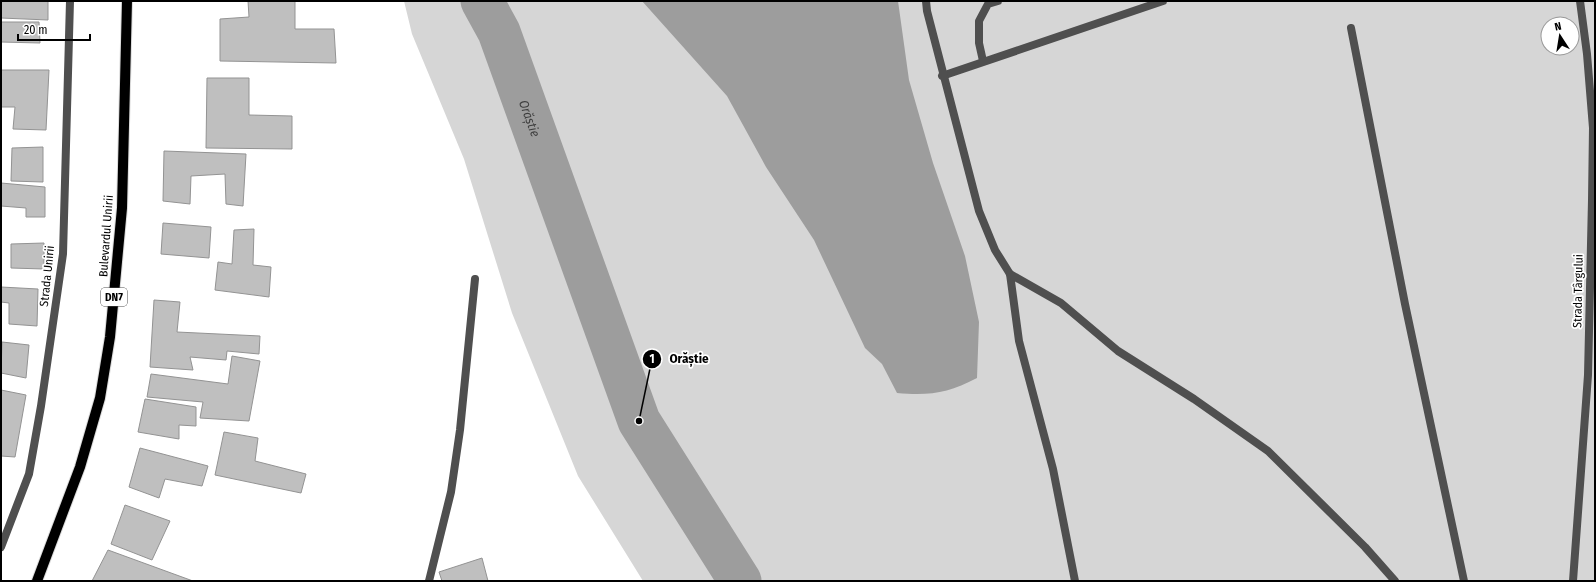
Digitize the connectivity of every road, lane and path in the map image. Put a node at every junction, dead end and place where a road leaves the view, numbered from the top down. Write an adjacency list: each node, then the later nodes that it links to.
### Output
1 (70, 1): 12 (street, Strada Unirii)
2 (127, 1): 13 (main road, Bulevardul Unirii / DN7)
3 (926, 1): 9 (street)
4 (998, 1): 8 (street)
5 (1163, 1): 8 (street)
6 (1580, 1): 18 (street, Strada Târgului)
7 (1351, 28): 17 (street)
8 (983, 61): 9 (street)
9 (942, 76): 10 (street)
10 (1010, 274): 15 (street); 16 (street)
11 (475, 279): 14 (street)
12 (1, 547)
13 (37, 581)
14 (429, 581)
15 (1076, 581)
16 (1395, 581)
17 (1464, 581)
18 (1573, 581)

